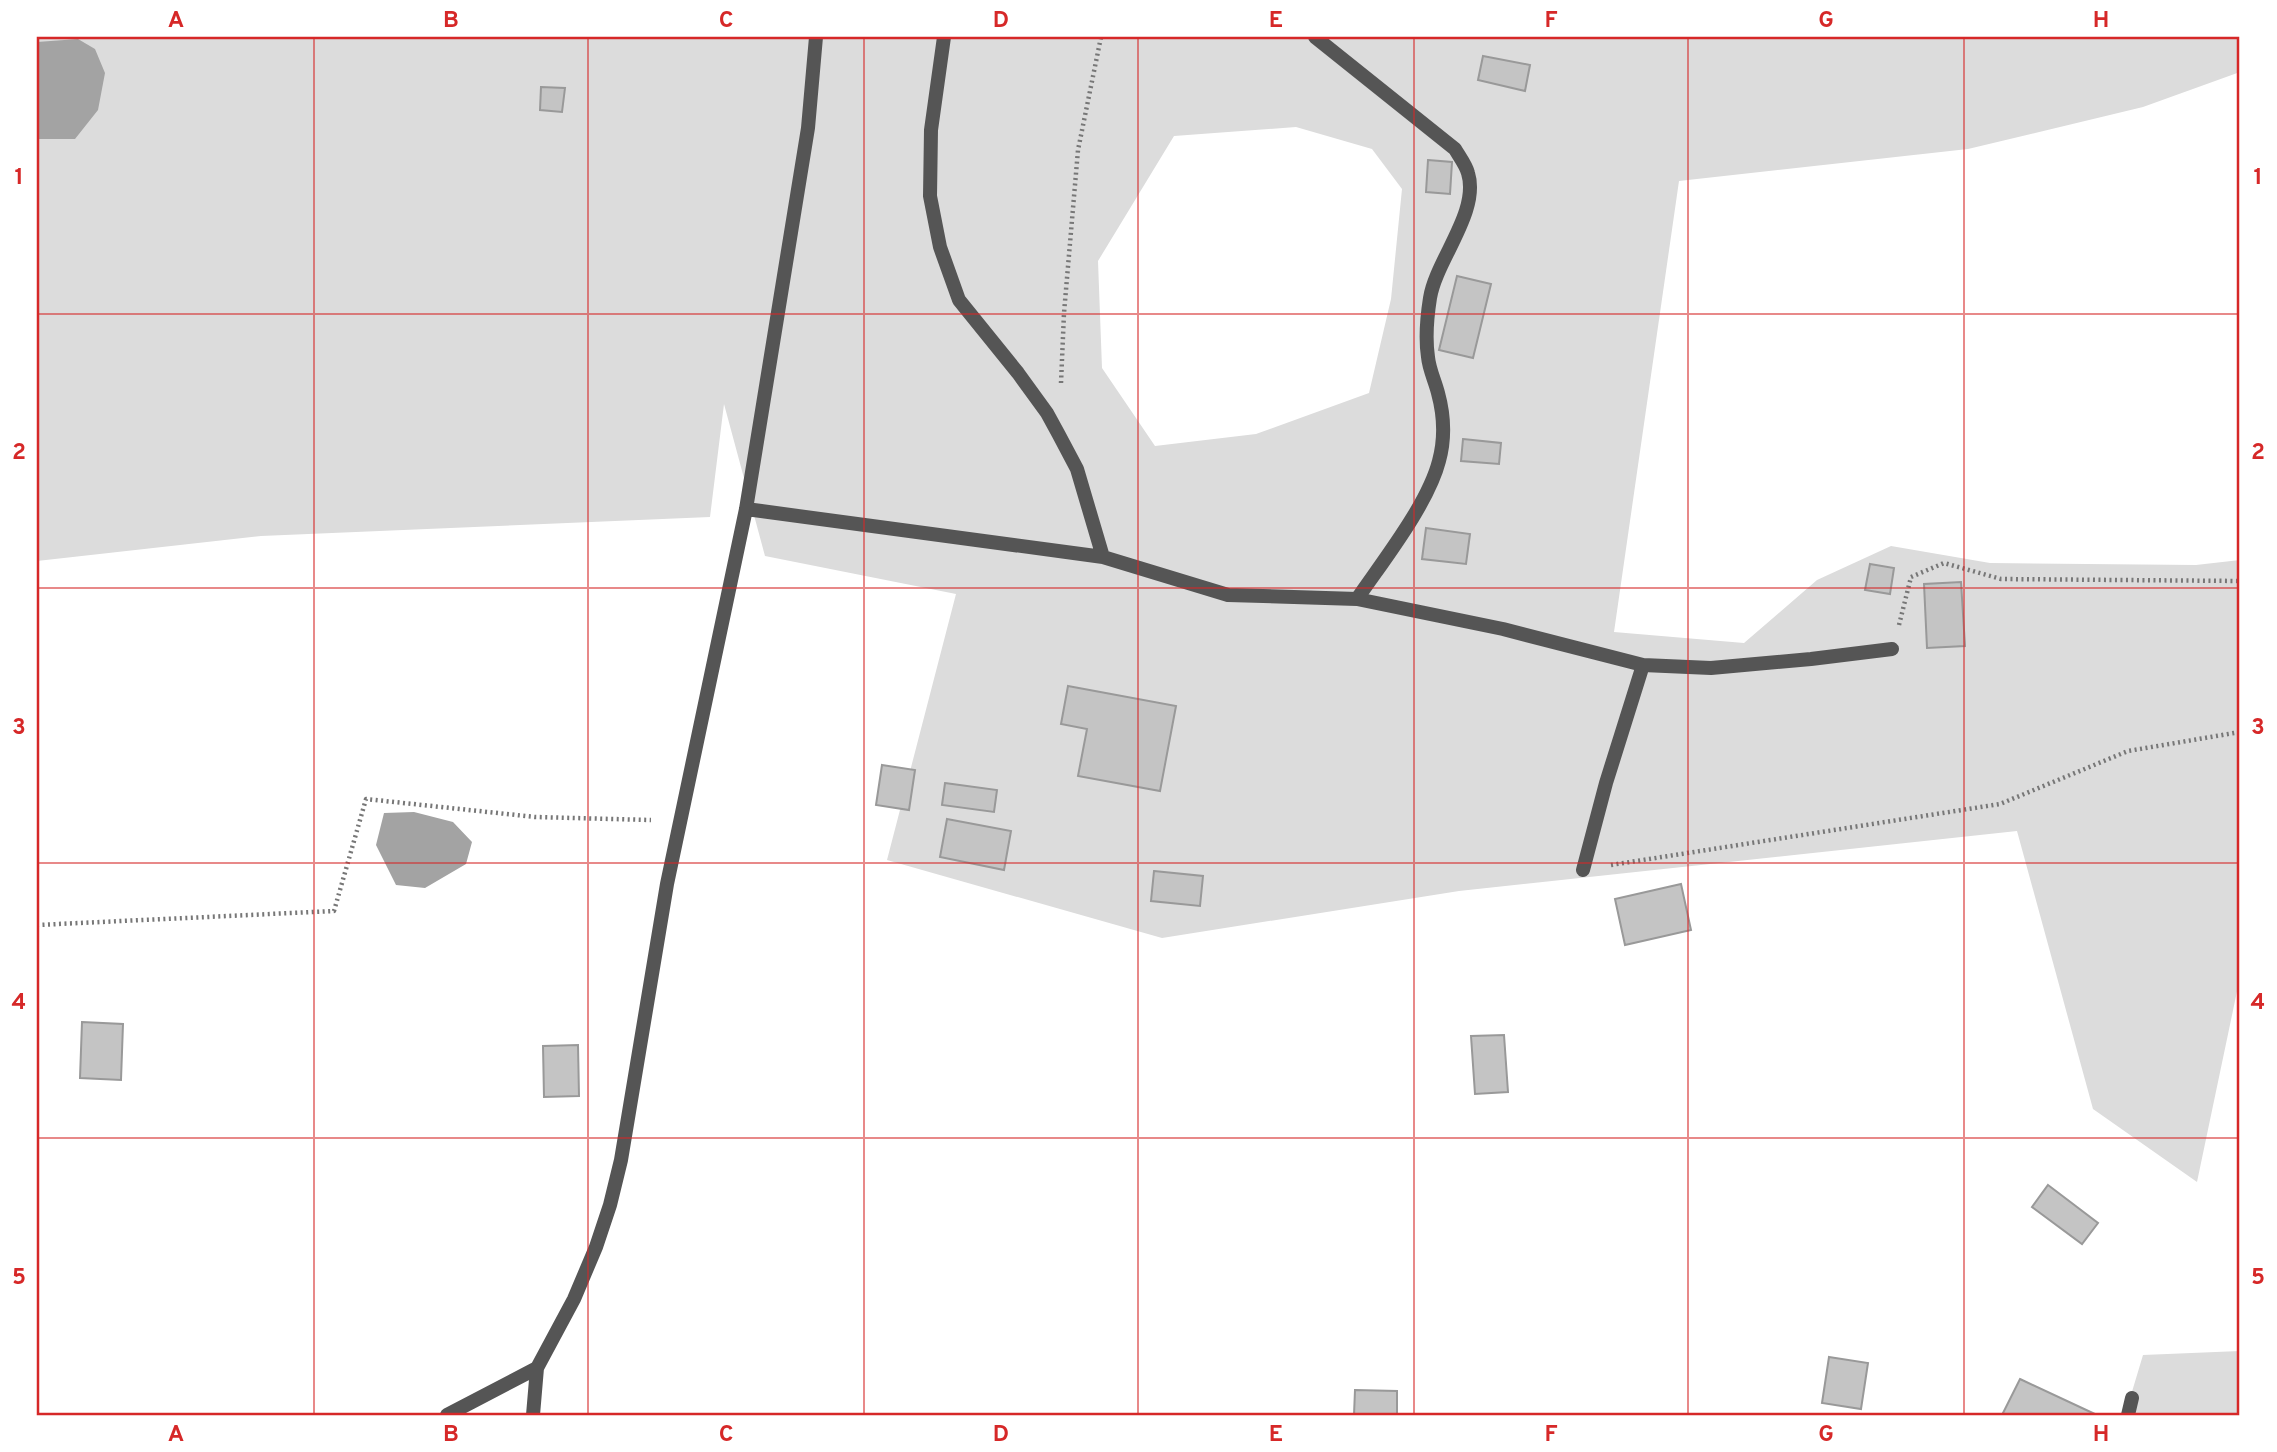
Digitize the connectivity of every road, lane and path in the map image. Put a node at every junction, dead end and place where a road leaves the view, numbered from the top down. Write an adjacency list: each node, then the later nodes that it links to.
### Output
1 (816, 37): 6 (street)
2 (944, 37): 5 (street)
3 (1101, 37): 5 (path)
4 (1315, 37): 9 (street)
5 (1059, 435): 7 (street)
6 (746, 509): 7 (street); 13 (street)
7 (1103, 557): 9 (street)
8 (2240, 581): 10 (path)
9 (1357, 599): 11 (street)
10 (1892, 649): 11 (street)
11 (1643, 665): 14 (street)
12 (2240, 732): 14 (path)
13 (680, 821): 15 (path); 16 (street)
14 (1583, 870)
15 (37, 925)
16 (537, 1368): 18 (street); 19 (street)
17 (2132, 1398): 20 (street)
18 (447, 1415)
19 (533, 1415)
20 (2128, 1415)

